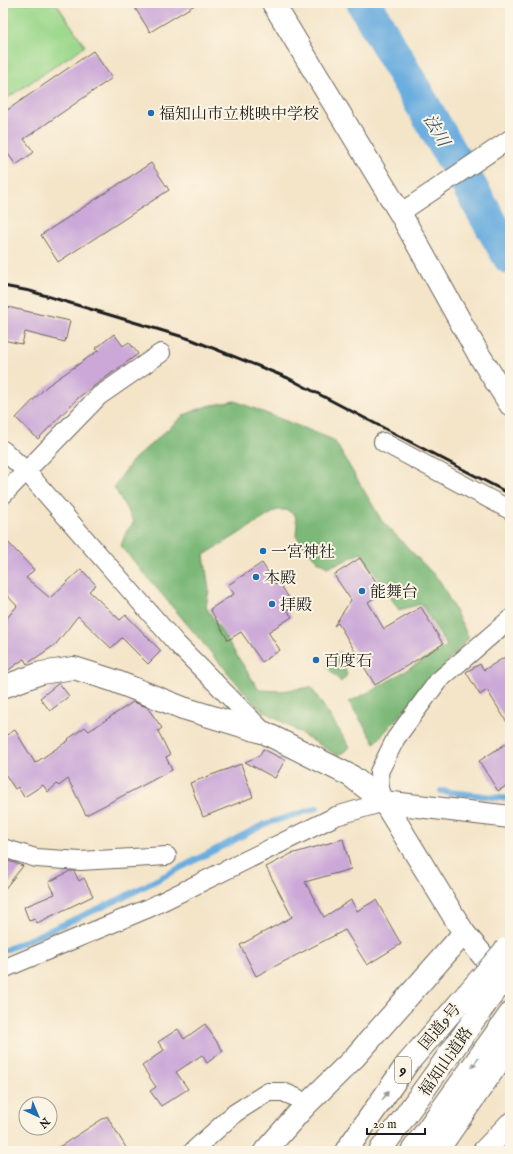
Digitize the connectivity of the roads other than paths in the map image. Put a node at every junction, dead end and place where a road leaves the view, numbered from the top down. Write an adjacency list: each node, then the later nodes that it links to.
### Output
1 (273, 3): 3 (main road)
2 (510, 139): 3 (street)
3 (400, 213): 5 (main road)
4 (161, 353): 8 (street)
5 (510, 404)
6 (383, 442): 10 (street)
7 (3, 450): 8 (street)
8 (26, 471): 9 (street); 13 (street)
9 (3, 495)
10 (510, 510)
11 (510, 619): 14 (street)
12 (3, 687): 13 (main road)
13 (265, 733): 14 (main road)
14 (384, 802): 15 (main road); 18 (main road); 20 (street)
15 (510, 818)
16 (3, 848): 17 (street)
17 (167, 856)
18 (464, 933): 22 (main road); 26 (main road)
19 (508, 947): 23 (main road, 国道9号 / 9, bridge)
20 (3, 969)
21 (510, 971): 23 (main road, 福知山道路 / 9, bridge)
22 (510, 988)
23 (474, 1002): 30 (main road, 国道9号 / 9, one-way to 23); 31 (main road, 福知山道路 / 9)
24 (510, 1014): 25 (main road, 福知山道路)
25 (504, 1039): 32 (main road, 福知山道路, one-way to 32); 33 (main road)
26 (305, 1106): 28 (street); 29 (main road)
27 (510, 1124): 34 (main road)
28 (193, 1151)
29 (265, 1151)
30 (346, 1151)
31 (380, 1151)
32 (412, 1151)
33 (437, 1151)
34 (484, 1151)

